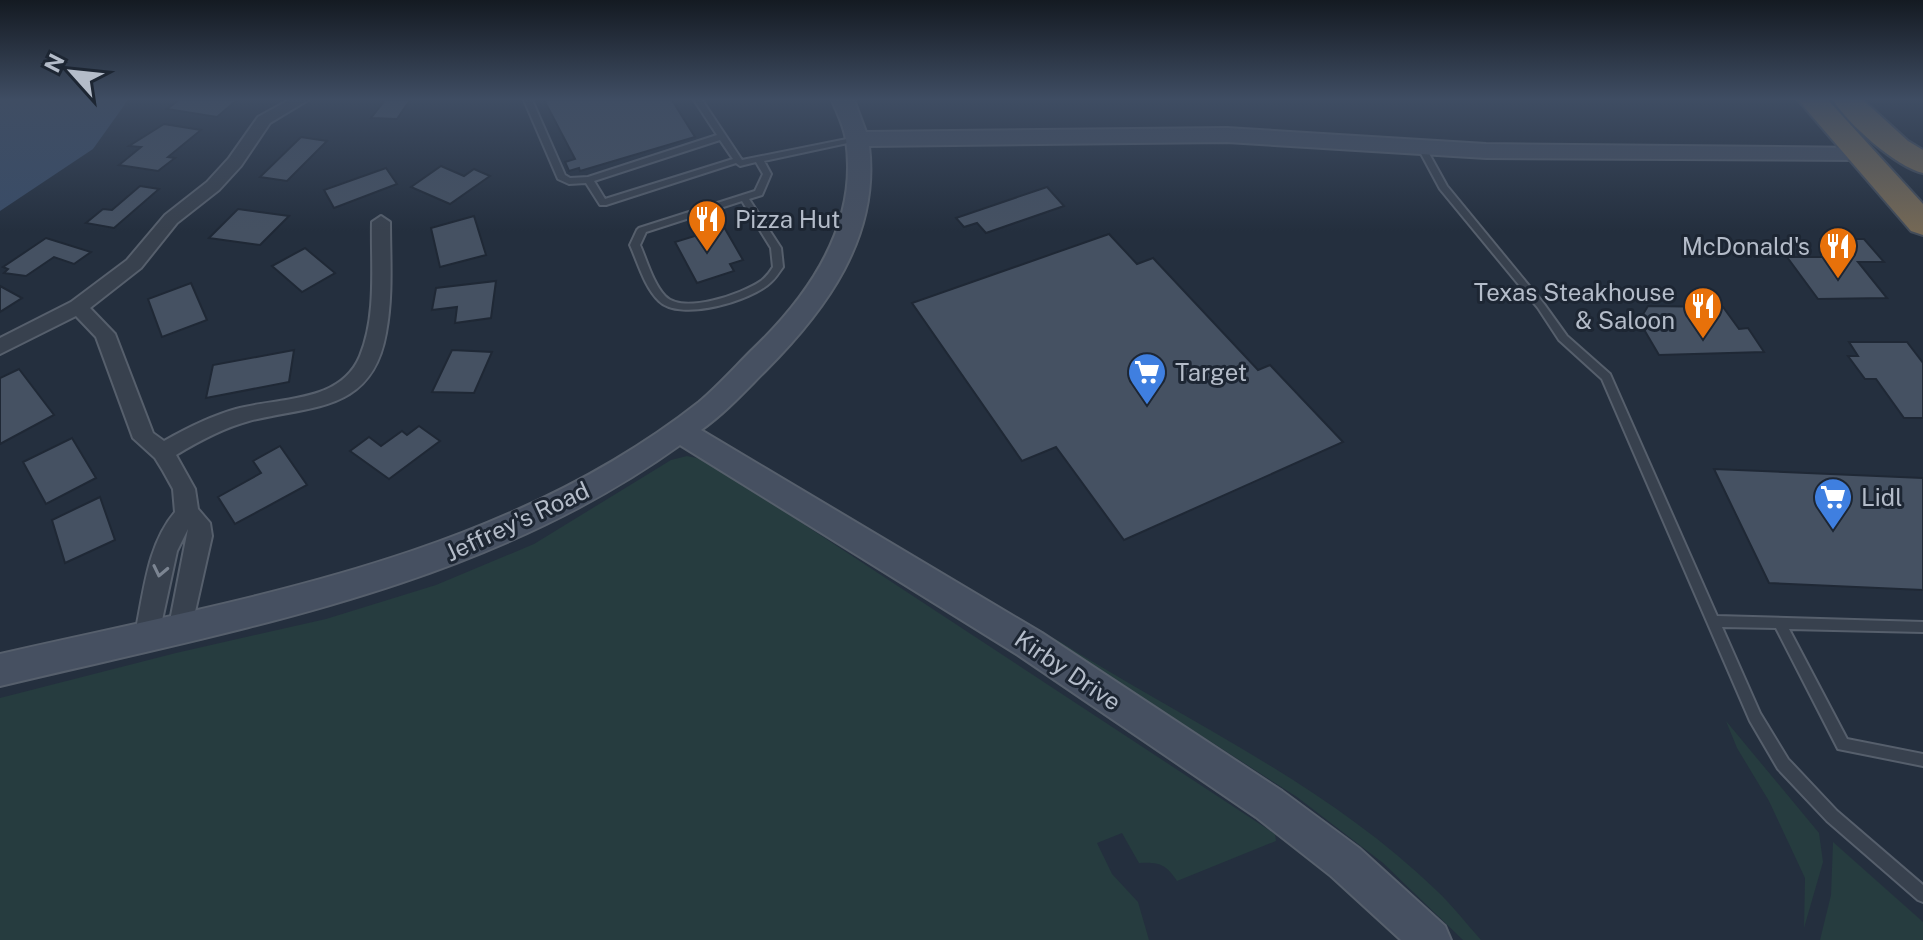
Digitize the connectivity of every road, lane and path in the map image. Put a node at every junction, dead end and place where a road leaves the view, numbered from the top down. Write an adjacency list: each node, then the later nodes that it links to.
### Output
1 (248, 144): 21 (street)
2 (547, 144): 16 (lane)
3 (699, 144): 16 (lane)
4 (728, 144): 14 (lane)
5 (833, 144): 13 (lane)
6 (857, 144): 23 (street, Jeffrey's Road)
7 (1360, 144): 11 (street)
8 (1850, 144): 12 (highway)
9 (1894, 144): 15 (highway)
10 (1906, 144): 15 (highway)
11 (1422, 148): 12 (street); 26 (lane)
12 (1858, 153): 17 (highway); 20 (highway)
13 (759, 159): 14 (lane); 18 (lane)
14 (738, 160): 16 (lane)
15 (1923, 163)
16 (589, 180)
17 (1923, 184)
18 (745, 199): 18 (lane)
19 (381, 222): 24 (street)
20 (1923, 224)
21 (78, 307): 22 (street); 24 (street)
22 (0, 347)
23 (682, 432): 28 (street, Jeffrey's Road); 34 (street, Kirby Drive)
24 (163, 452): 25 (street)
25 (187, 514): 28 (street); 30 (street, one-way to 30)
26 (1713, 621): 27 (lane); 33 (lane)
27 (1780, 623): 29 (lane); 32 (lane)
28 (181, 626): 30 (street, Jeffrey's Road)
29 (1923, 627)
30 (147, 634): 31 (street, Jeffrey's Road)
31 (0, 670)
32 (1923, 760)
33 (1923, 895)
34 (1431, 940)

